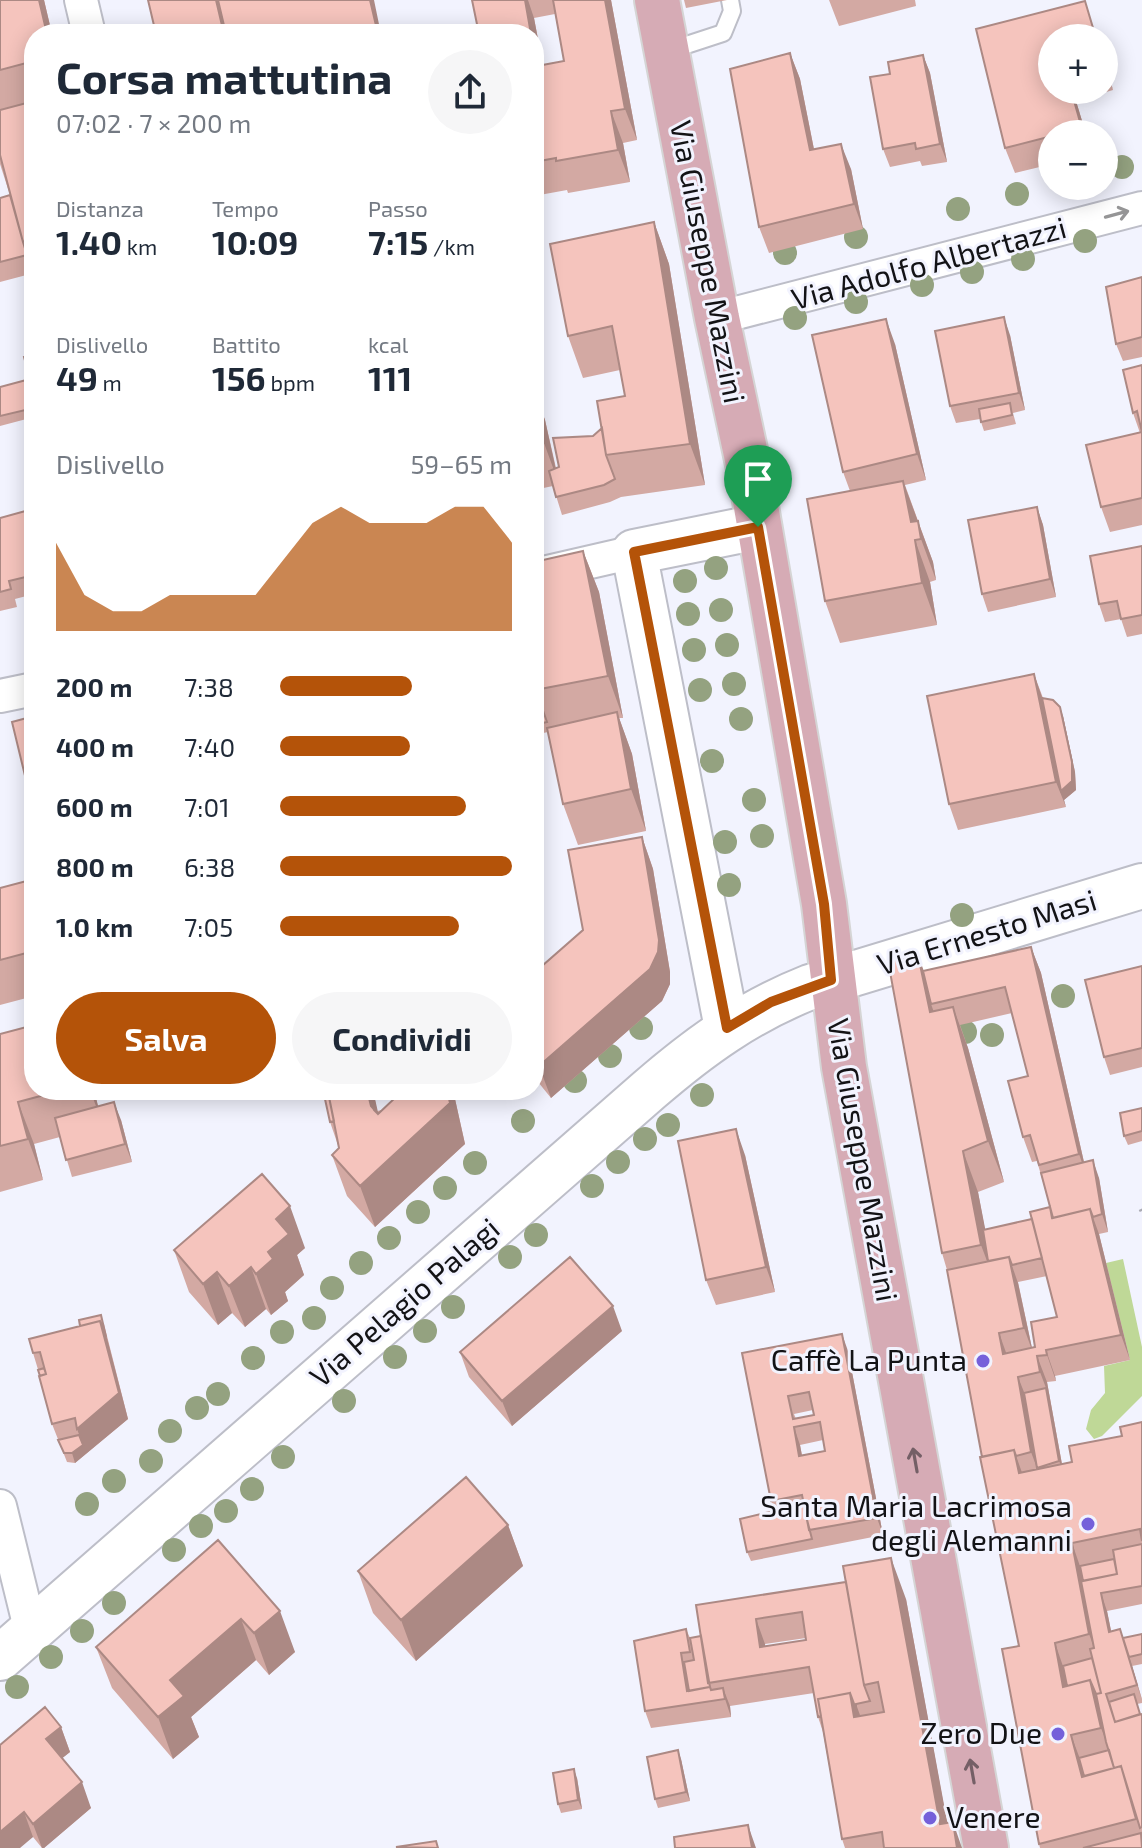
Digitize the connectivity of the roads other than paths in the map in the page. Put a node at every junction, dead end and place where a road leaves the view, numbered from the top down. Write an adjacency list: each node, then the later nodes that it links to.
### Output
1 (81, 0): 4 (street)
2 (657, 0): 5 (main road, Via Giuseppe Mazzini)
3 (730, 0): 5 (lane)
4 (87, 24)
5 (667, 52): 7 (main road, Via Giuseppe Mazzini)
6 (1142, 208): 7 (street, Via Adolfo Albertazzi, one-way to 6)
7 (717, 318): 8 (main road, Via Giuseppe Mazzini)
8 (758, 527): 9 (street); 14 (main road, Via Giuseppe Mazzini)
9 (634, 552): 10 (street); 15 (street)
10 (544, 573)
11 (24, 691): 12 (street)
12 (0, 696)
13 (1142, 886): 14 (street, Via Ernesto Masi)
14 (831, 980): 15 (street, Via Pelagio Palagi); 18 (main road, Via Giuseppe Mazzini, one-way to 14)
15 (727, 1028): 17 (street, Via Pelagio Palagi)
16 (0, 1506): 17 (street)
17 (16, 1645)
18 (986, 1848)

